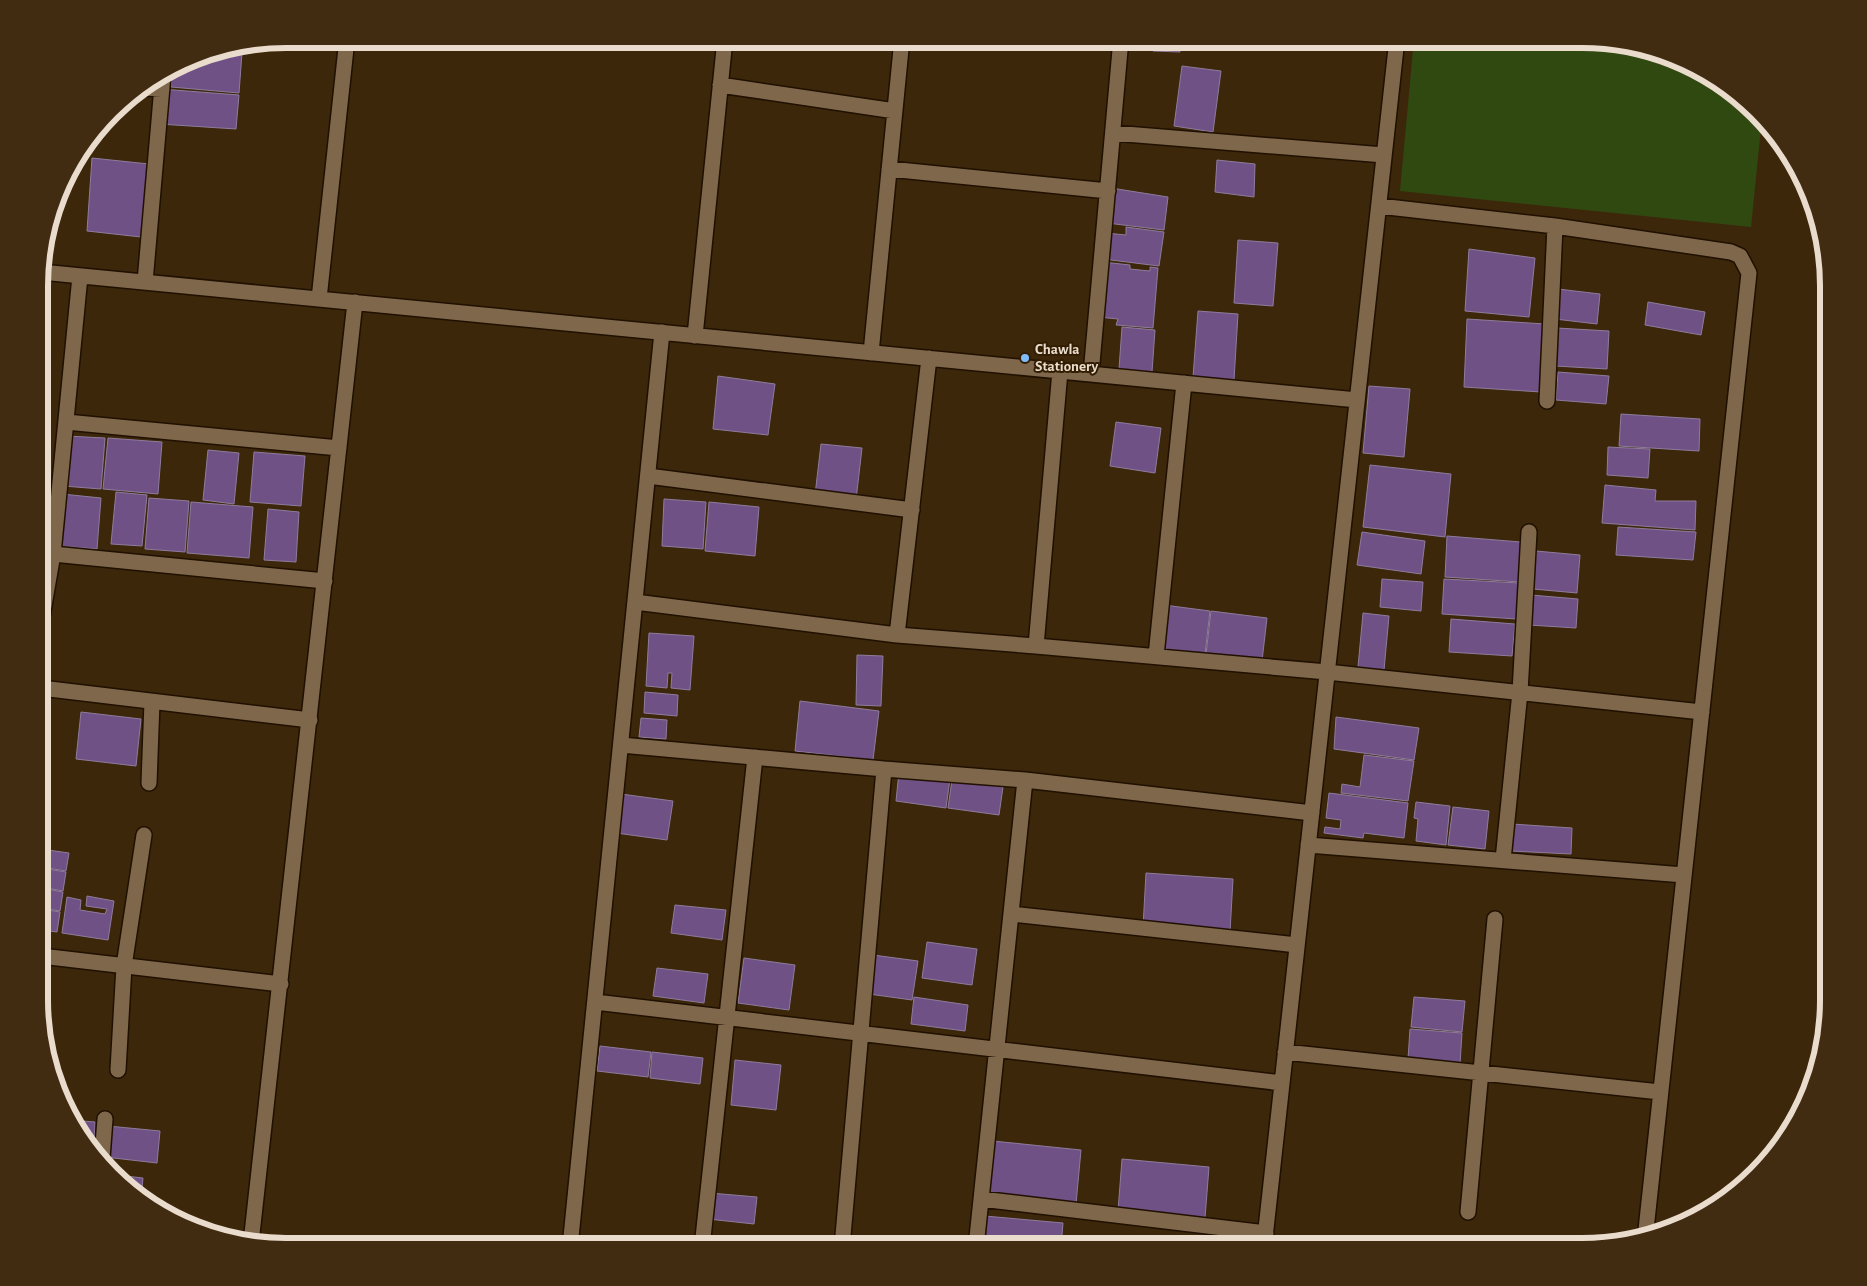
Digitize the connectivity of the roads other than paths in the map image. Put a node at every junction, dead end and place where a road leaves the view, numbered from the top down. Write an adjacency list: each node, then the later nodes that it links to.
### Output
1 (342, 48): 18 (street)
2 (724, 48): 7 (street)
3 (901, 48): 8 (street)
4 (1120, 48): 9 (street)
5 (1396, 48): 10 (street)
6 (162, 82): 17 (street)
7 (720, 85): 8 (street); 21 (street)
8 (896, 111): 11 (street)
9 (1113, 133): 10 (street); 12 (street)
10 (1384, 155): 13 (street)
11 (889, 169): 12 (street); 22 (street)
12 (1108, 190): 25 (street)
13 (1379, 206): 14 (street); 27 (street)
14 (1555, 226): 28 (street); 45 (street)
15 (48, 273): 16 (street)
16 (80, 276): 17 (street); 29 (street)
17 (144, 282): 18 (street)
18 (319, 299): 19 (street)
19 (355, 302): 20 (street); 30 (street)
20 (662, 332): 21 (street); 31 (street)
21 (695, 336): 22 (street)
22 (871, 353): 23 (street)
23 (929, 358): 24 (street); 32 (street)
24 (1060, 371): 25 (street); 39 (street)
25 (1091, 374): 26 (street)
26 (1184, 383): 27 (street); 40 (street)
27 (1357, 400): 41 (street)
28 (1548, 401)
29 (66, 422): 30 (street); 34 (street)
30 (339, 448): 35 (street)
31 (648, 476): 32 (street); 37 (street)
32 (912, 510): 38 (street)
33 (1529, 532): 43 (street)
34 (53, 554): 35 (street); 36 (street)
35 (325, 581): 46 (street)
36 (48, 583)
37 (635, 602): 38 (street); 47 (street)
38 (897, 635): 39 (street)
39 (1036, 646): 40 (street)
40 (1156, 656): 41 (street)
41 (1327, 672): 43 (street); 52 (street)
42 (48, 689): 44 (street)
43 (1520, 692): 45 (street); 55 (street)
44 (152, 702): 46 (street); 51 (street)
45 (1702, 712): 56 (street)
46 (310, 720): 62 (street)
47 (621, 745): 48 (street); 63 (street)
48 (755, 757): 49 (street); 64 (street)
49 (884, 769): 50 (street); 65 (street)
50 (1025, 780): 52 (street); 57 (street)
51 (149, 783)
52 (1312, 813): 54 (street)
53 (144, 835): 61 (street)
54 (1308, 845): 55 (street); 59 (street)
55 (1503, 860): 56 (street)
56 (1684, 875): 71 (street)
57 (1011, 914): 59 (street); 66 (street)
58 (1495, 919): 69 (street)
59 (1297, 945): 67 (street)
60 (48, 957): 61 (street)
61 (124, 966): 62 (street); 68 (street)
62 (281, 984): 77 (street)
63 (595, 1002): 64 (street); 78 (street)
64 (726, 1017): 65 (street); 79 (street)
65 (861, 1033): 66 (street); 80 (street)
66 (996, 1049): 70 (street); 74 (street)
67 (1285, 1052): 69 (street); 70 (street)
68 (118, 1070)
69 (1481, 1073): 71 (street); 75 (street)
70 (1282, 1083): 83 (street)
71 (1660, 1092): 76 (street)
72 (105, 1119): 73 (street)
73 (102, 1152)
74 (981, 1199): 81 (street); 82 (street)
75 (1468, 1212)
76 (1646, 1229)
77 (248, 1235)
78 (571, 1238)
79 (703, 1238)
80 (843, 1238)
81 (977, 1238)
82 (1251, 1238)
83 (1265, 1238)

